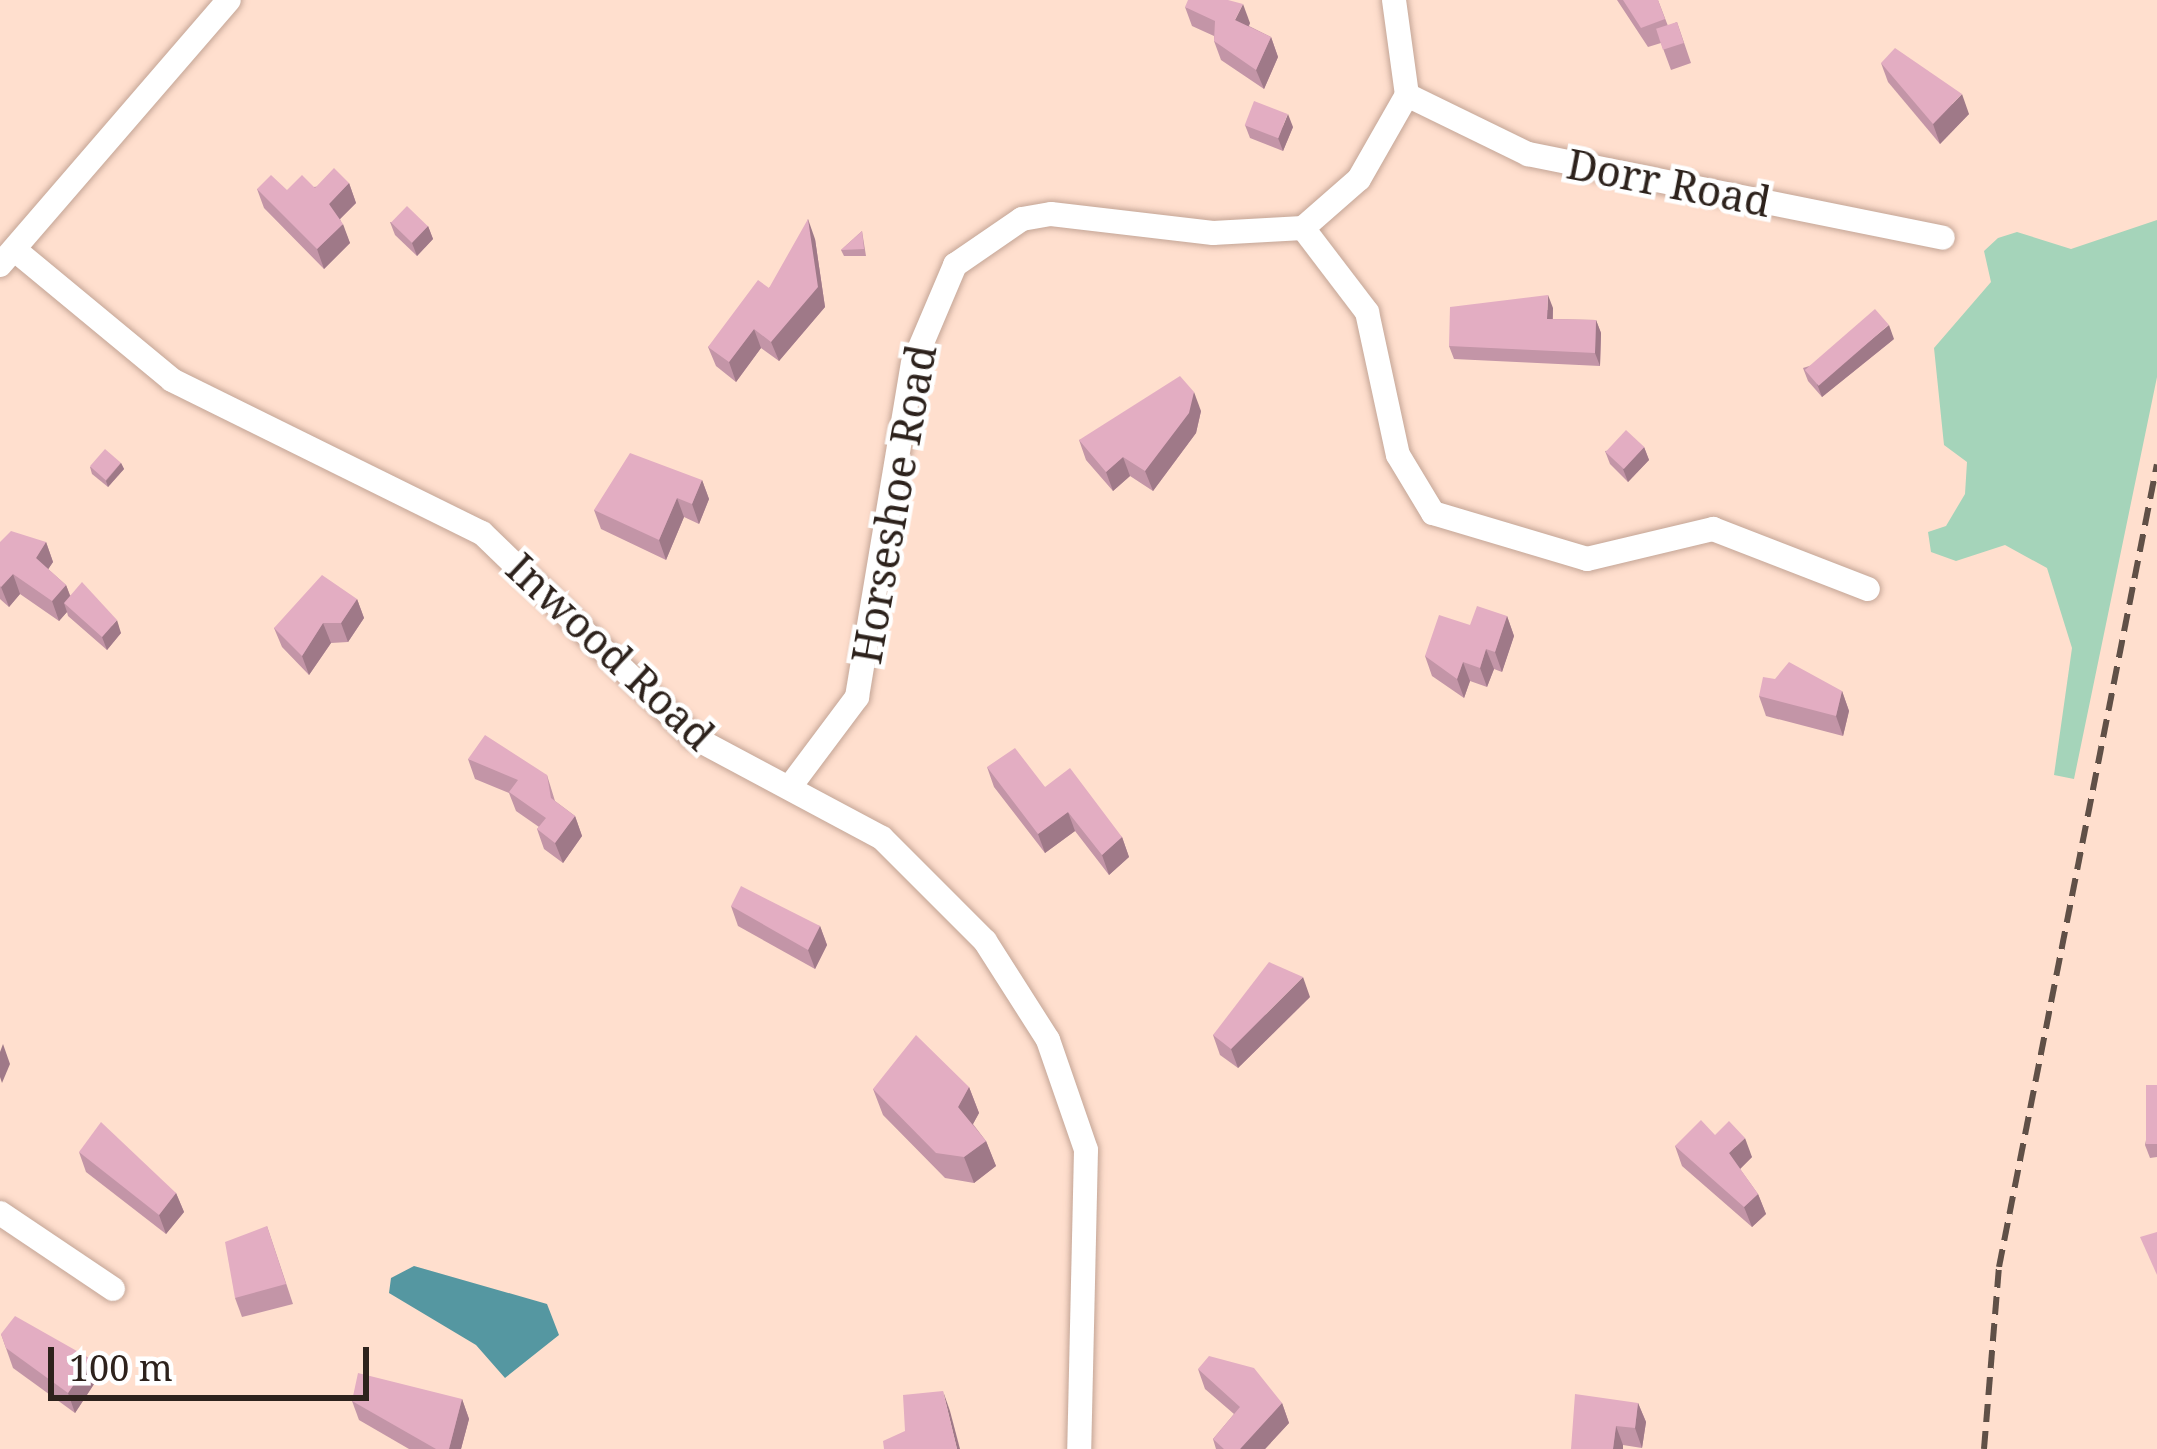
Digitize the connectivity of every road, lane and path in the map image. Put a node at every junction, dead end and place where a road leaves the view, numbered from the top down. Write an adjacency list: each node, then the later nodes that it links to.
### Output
1 (229, 0): 6 (street)
2 (1394, 0): 3 (street)
3 (1407, 94): 4 (street); 5 (street, Dorr Road)
4 (1303, 228): 7 (street); 8 (street, Horseshoe Road)
5 (1943, 238)
6 (7, 258): 8 (street, Inwood Road)
7 (1868, 589)
8 (792, 784): 11 (street, Inwood Road)
9 (0, 1214): 10 (street)
10 (113, 1289)
11 (1079, 1449)

